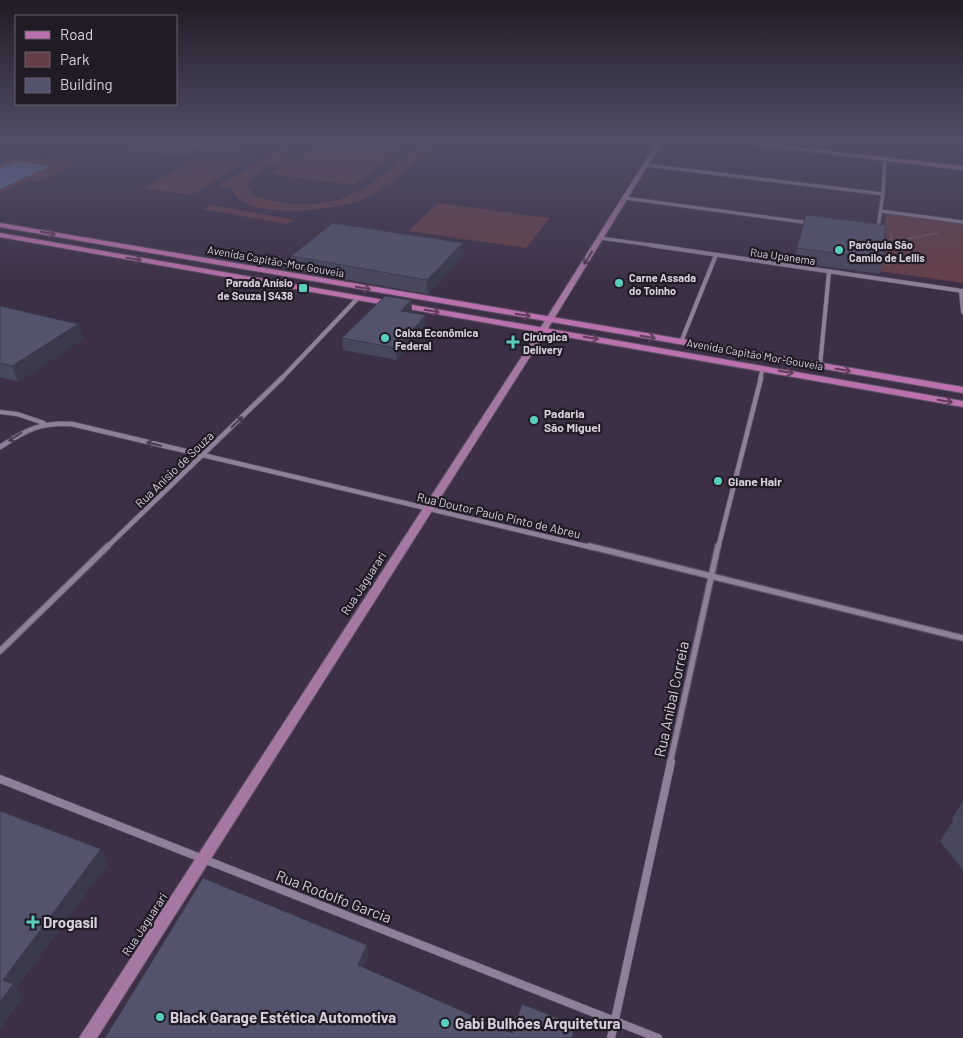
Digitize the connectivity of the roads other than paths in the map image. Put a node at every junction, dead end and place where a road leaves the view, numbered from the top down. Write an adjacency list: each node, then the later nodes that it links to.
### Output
1 (630, 190): 5 (main road, Rua Jaguarari)
2 (854, 190): 4 (street)
3 (883, 190): 4 (street)
4 (883, 194): 6 (street)
5 (625, 198): 8 (street); 12 (main road, Rua Jaguarari)
6 (881, 211): 7 (street); 10 (street)
7 (963, 222)
8 (813, 223)
9 (0, 225): 13 (main road, Avenida Capitão-Mor Gouveia, one-way to 13)
10 (872, 229)
11 (0, 235): 14 (main road, Avenida Capitão-Mor Gouveia)
12 (600, 238): 15 (street, Rua Upanema); 20 (main road, Rua Jaguarari, one-way to 20)
13 (122, 246): 14 (main road); 20 (main road, Avenida Capitão-Mor Gouveia, one-way to 20)
14 (83, 250): 18 (main road, Avenida Capitão-Mor Gouveia, one-way to 18)
15 (716, 255): 16 (street, Rua Upanema); 21 (street)
16 (829, 272): 17 (street, Rua Upanema); 22 (street)
17 (962, 291): 19 (street)
18 (358, 298): 20 (main road, Avenida Capitão-Mor Gouveia, one-way to 20); 29 (street, Rua Anísio de Souza, one-way to 18)
19 (963, 312)
20 (546, 325): 21 (main road, Avenida Capitão Mor-Gouveia, one-way to 21); 23 (main road, Avenida Capitão Mor-Gouveia, one-way to 23); 30 (main road, Rua Jaguarari)
21 (681, 342): 22 (main road, Avenida Capitão Mor-Gouveia)
22 (820, 366): 24 (main road, Avenida Capitão Mor-Gouveia, one-way to 24)
23 (763, 368): 25 (main road, Avenida Capitão Mor-Gouveia, one-way to 25); 31 (street, Rua Aníbal Correia)
24 (963, 390)
25 (963, 404)
26 (0, 412): 27 (lane)
27 (44, 423): 28 (street, Rua Doutor Paulo Pinto de Abreu, one-way to 28); 29 (street, Rua Doutor Paulo Pinto de Abreu, one-way to 27)
28 (0, 447)
29 (202, 456): 30 (street, Rua Doutor Paulo Pinto de Abreu); 33 (street, Rua Anísio de Souza)
30 (427, 509): 31 (street, Rua Doutor Paulo Pinto de Abreu); 35 (main road, Rua Jaguarari)
31 (711, 575): 32 (street, Rua Doutor Paulo Pinto de Abreu); 36 (street, Rua Aníbal Correia)
32 (963, 638)
33 (0, 651)
34 (0, 779): 35 (street, Rua Rodolfo Garcia)
35 (202, 859): 36 (street, Rua Rodolfo Garcia); 37 (main road, Rua Jaguarari)
36 (615, 1021): 38 (street, Rua Aníbal Correia); 39 (street, Rua Rodolfo Garcia)
37 (87, 1038)
38 (611, 1038)
39 (658, 1038)

